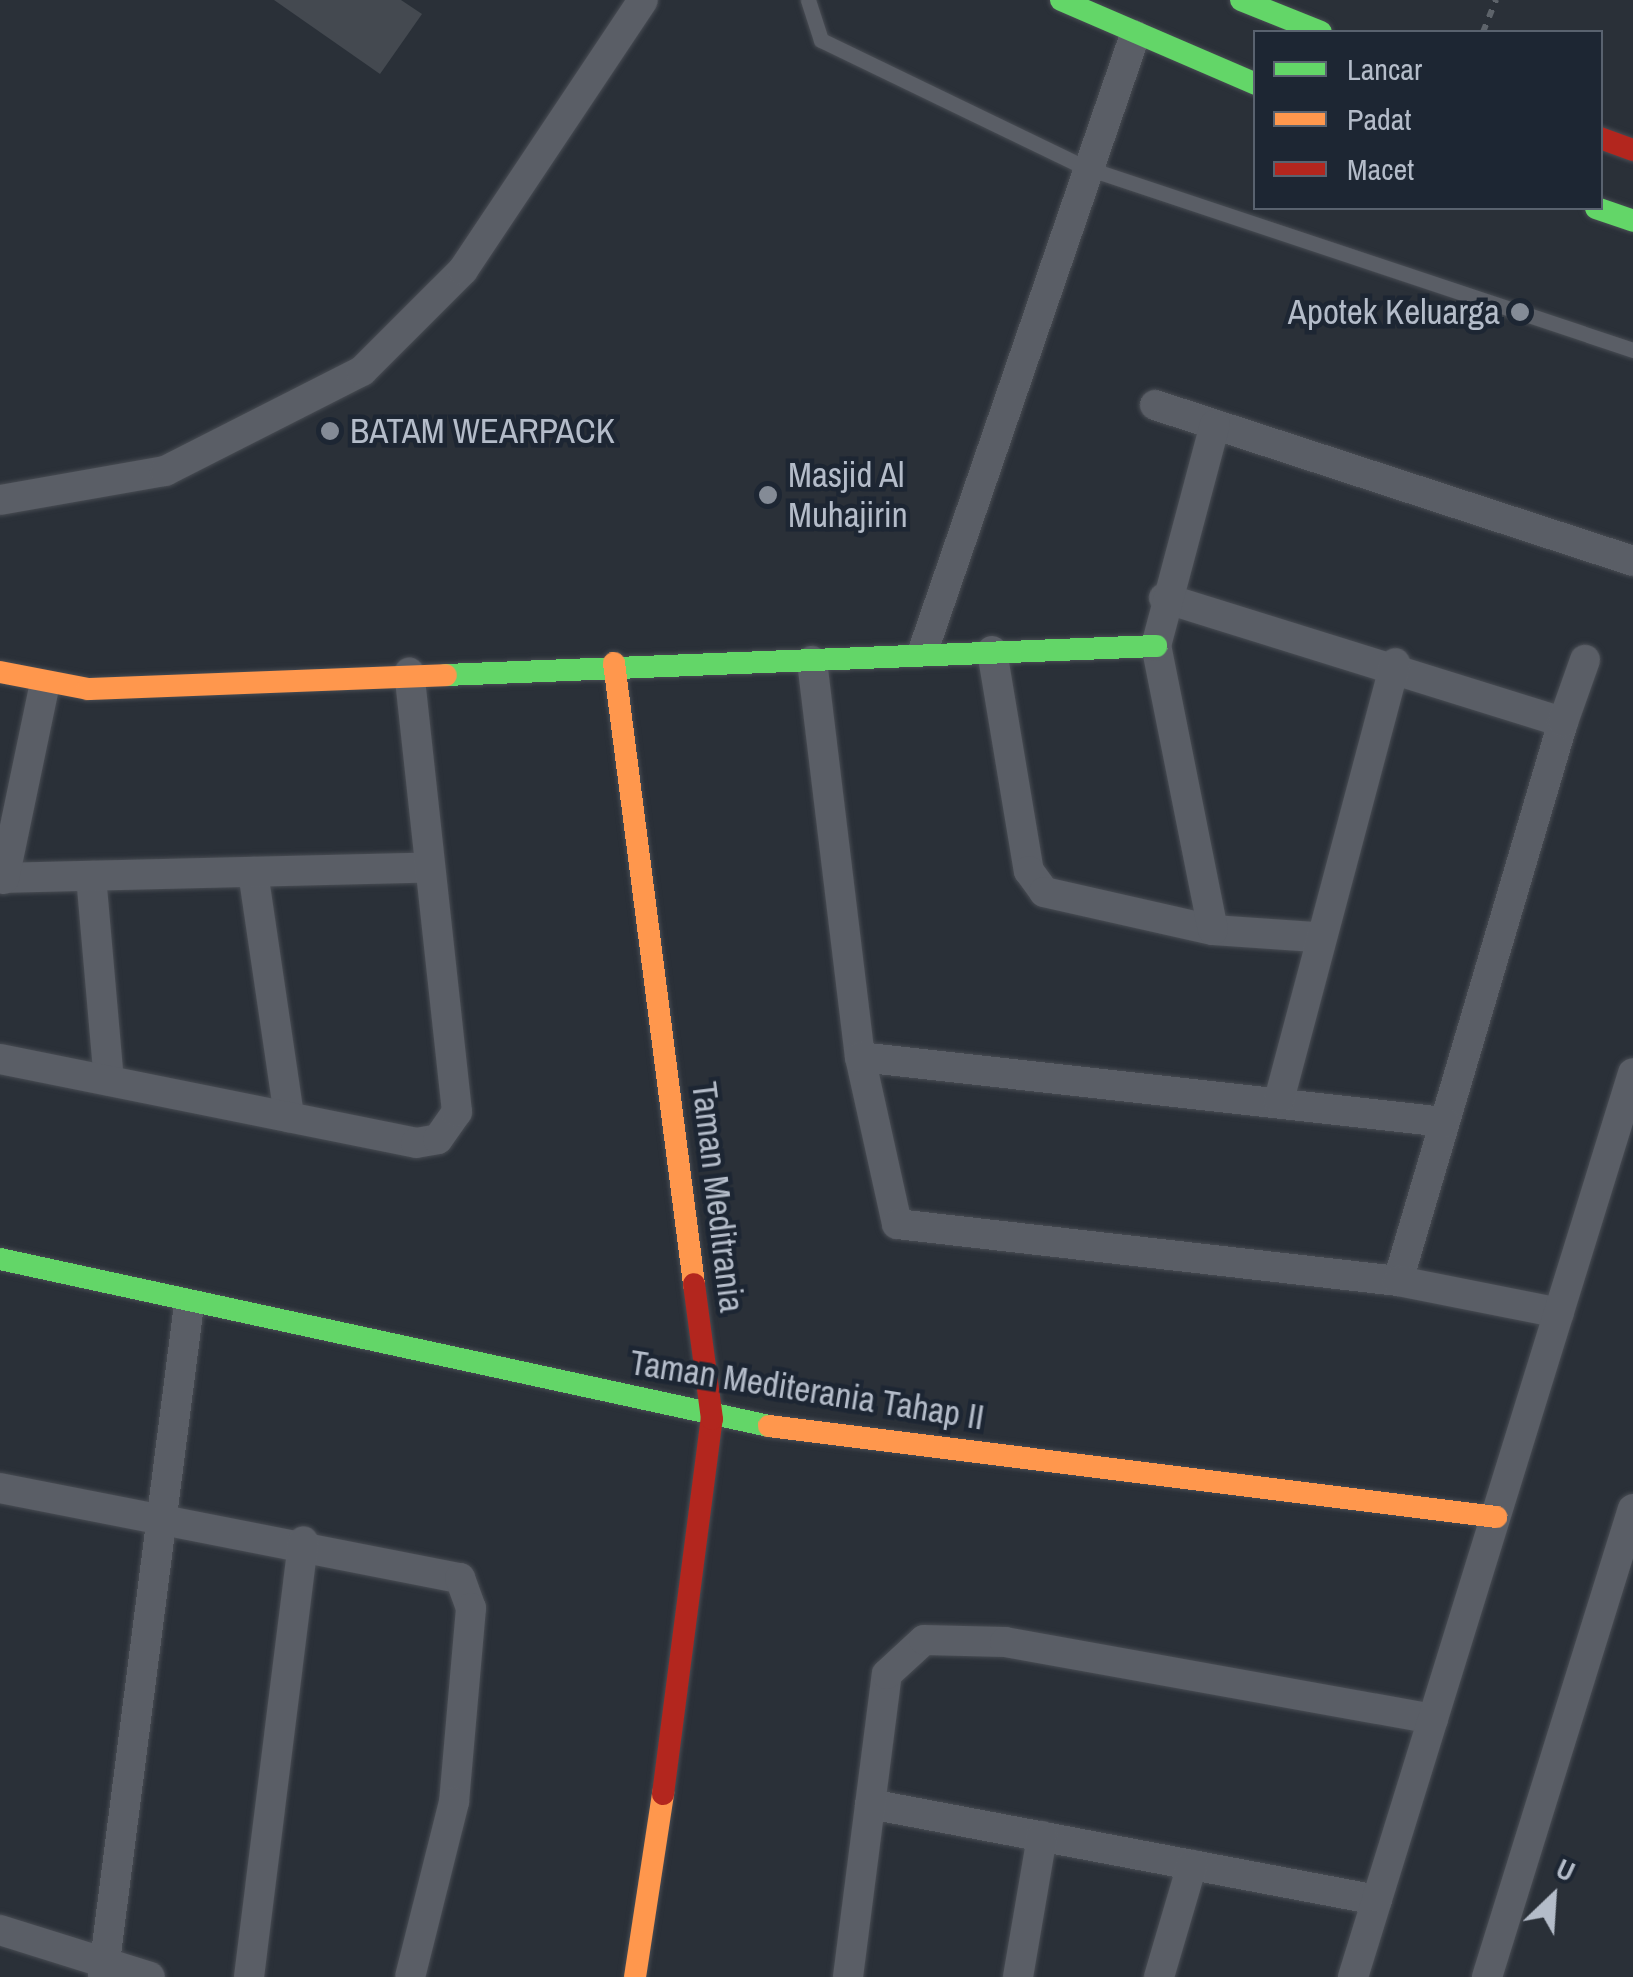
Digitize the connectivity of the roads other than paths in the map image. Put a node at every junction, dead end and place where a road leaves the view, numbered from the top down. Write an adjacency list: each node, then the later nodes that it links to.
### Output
1 (643, 0): 16 (street)
2 (808, 0): 10 (lane)
3 (1060, 0): 6 (street)
4 (1241, 0): 5 (street)
5 (1316, 30)
6 (1135, 35): 7 (street); 10 (street)
7 (1253, 83)
8 (1603, 139): 9 (street)
9 (1633, 150)
10 (1084, 167): 13 (lane); 20 (street)
11 (1602, 210): 12 (street)
12 (1633, 221)
13 (1633, 350)
14 (1155, 406): 15 (street)
15 (1215, 425): 17 (street); 18 (street)
16 (0, 500)
17 (1633, 561)
18 (1164, 598): 19 (street); 25 (street)
19 (1156, 646): 21 (street); 34 (street)
20 (922, 651): 21 (street); 23 (street)
21 (992, 651): 34 (street)
22 (1585, 660): 29 (street)
23 (812, 662): 24 (street); 36 (street)
24 (614, 663): 27 (street); 47 (street, Taman Meditrania)
25 (1394, 663): 29 (street); 35 (street)
26 (0, 672): 28 (street)
27 (409, 673): 28 (street); 30 (street)
28 (44, 687): 33 (street)
29 (1563, 722): 42 (street)
30 (424, 868): 31 (street); 41 (street)
31 (253, 872): 32 (street); 41 (street)
32 (91, 876): 33 (street); 39 (street)
33 (2, 878)
34 (1214, 930): 35 (street)
35 (1315, 937): 40 (street)
36 (860, 1057): 40 (street); 44 (street)
37 (0, 1059): 39 (street)
38 (1633, 1073): 46 (street)
39 (109, 1080): 41 (street)
40 (1279, 1100): 42 (street)
41 (289, 1117)
42 (1444, 1122): 44 (street)
43 (0, 1259): 45 (street, Taman Mediterania Tahap II)
44 (1398, 1281): 46 (street)
45 (189, 1305): 47 (street, Taman Mediterania Tahap II); 51 (street)
46 (1559, 1313): 50 (street)
47 (712, 1419): 50 (street, Taman Mediterania Tahap II); 63 (street, Taman Meditrania)
48 (0, 1489): 51 (street)
49 (1633, 1509): 68 (street)
50 (1496, 1517): 53 (street)
51 (160, 1522): 52 (street); 59 (street)
52 (304, 1541): 61 (street); 62 (street)
53 (1433, 1719): 54 (street); 57 (street)
54 (870, 1804): 55 (street); 64 (street)
55 (1042, 1836): 56 (street); 65 (street)
56 (1192, 1865): 57 (street); 66 (street)
57 (1377, 1900): 67 (street)
58 (0, 1930): 59 (street)
59 (106, 1970): 60 (street)
60 (150, 1977)
61 (250, 1977)
62 (410, 1977)
63 (636, 1977)
64 (848, 1977)
65 (1018, 1977)
66 (1159, 1977)
67 (1353, 1977)
68 (1487, 1977)

